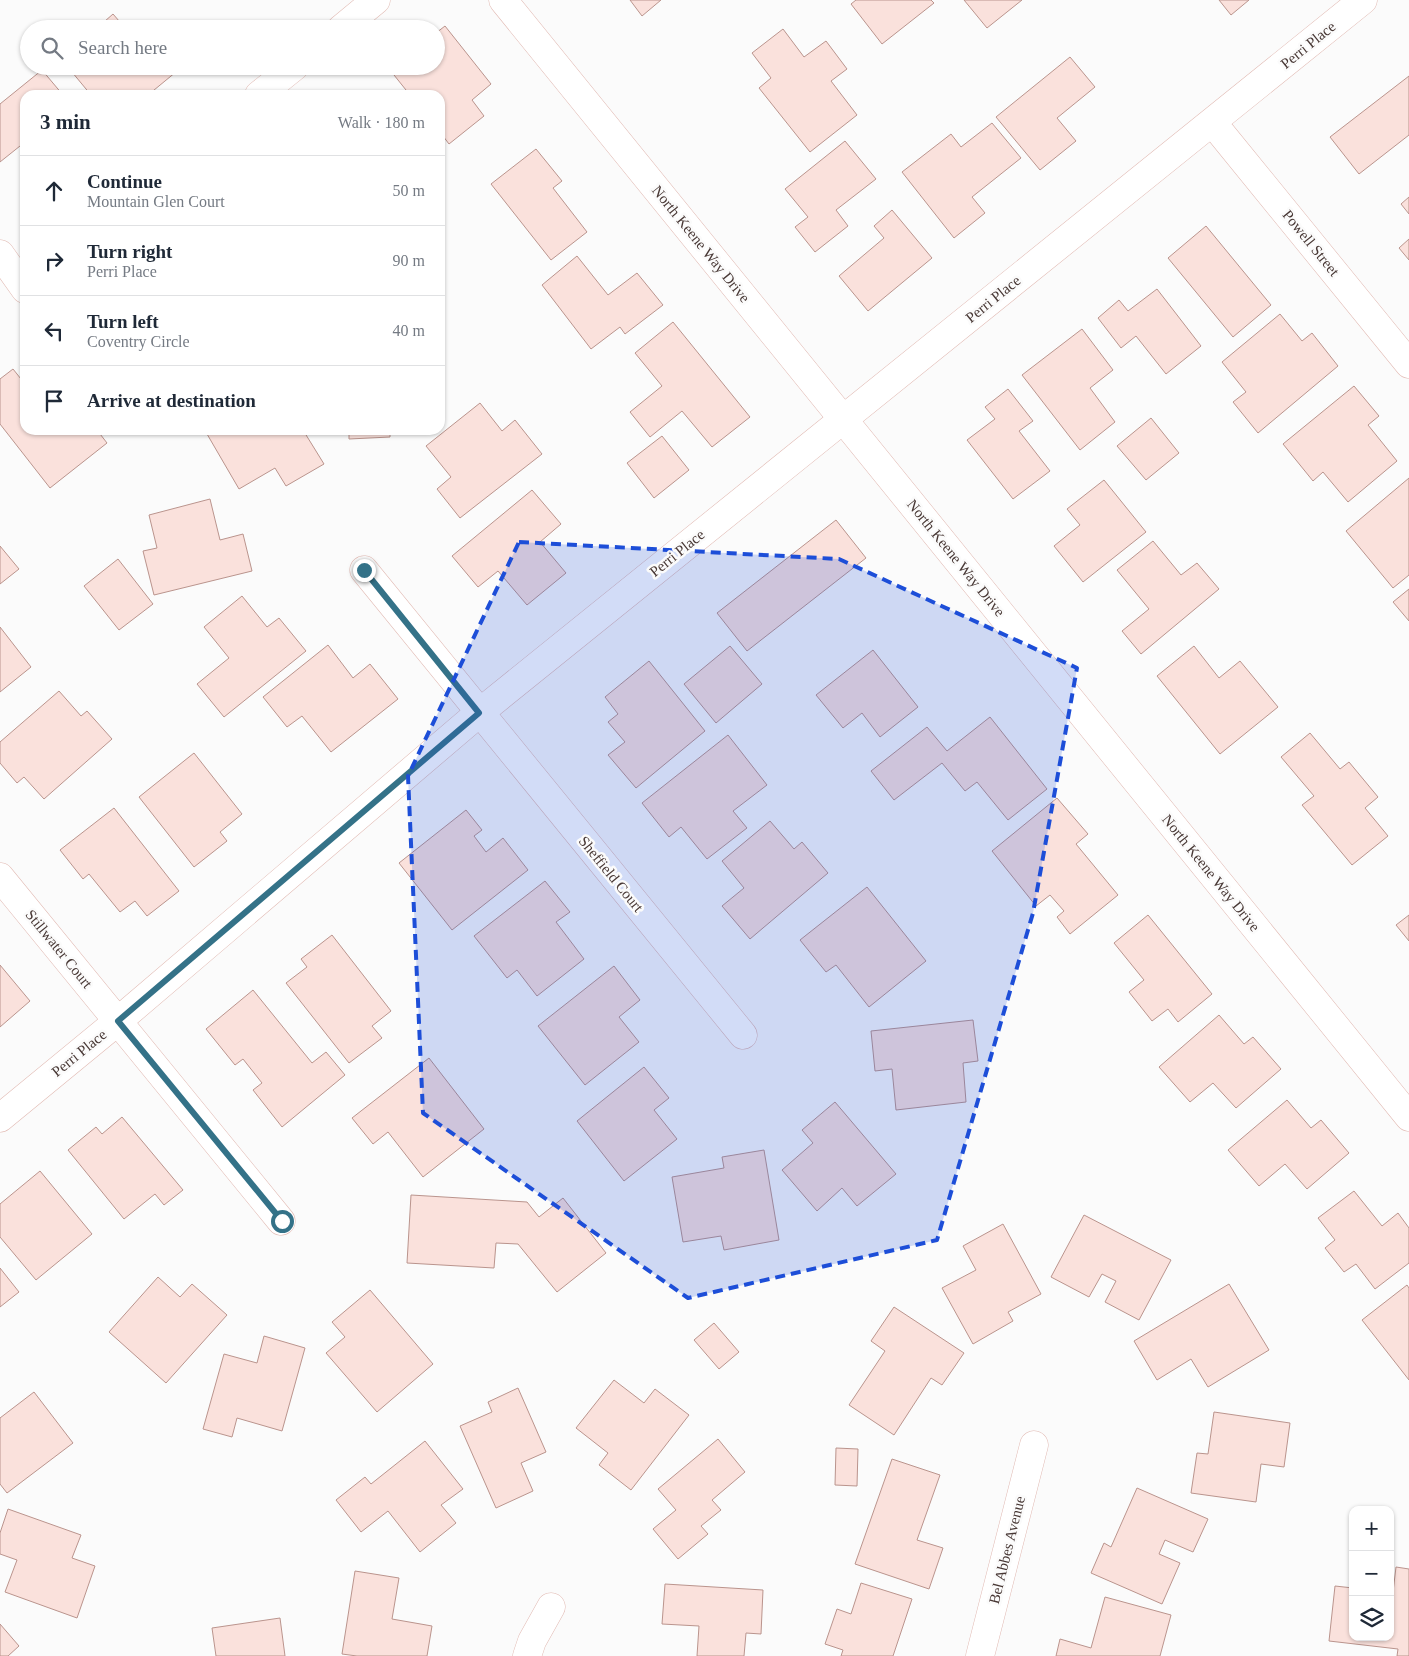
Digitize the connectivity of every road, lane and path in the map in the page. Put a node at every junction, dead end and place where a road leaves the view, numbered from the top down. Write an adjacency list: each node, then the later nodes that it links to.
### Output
1 (376, 0): 4 (street)
2 (503, 0): 11 (street, North Keene Way Drive)
3 (1363, 0): 7 (street, Perri Place)
4 (352, 20)
5 (283, 75): 6 (street)
6 (265, 90)
7 (1212, 122): 10 (street, Powell Street); 11 (street, Perri Place)
8 (0, 254): 9 (street)
9 (20, 282)
10 (1409, 364)
11 (843, 420): 13 (street, Perri Place); 17 (street, North Keene Way Drive)
12 (364, 570): 13 (street, Sheffield Court)
13 (479, 713): 15 (street, Perri Place); 16 (street, Sheffield Court)
14 (0, 877): 15 (street, Stillwater Court)
15 (118, 1021): 18 (street, Perri Place); 19 (street, Stillwater Court)
16 (743, 1035)
17 (1409, 1117)
18 (0, 1118)
19 (282, 1221)
20 (1034, 1445): 23 (street, Bel Abbes Avenue)
21 (551, 1607): 22 (street)
22 (527, 1656)
23 (980, 1656)

